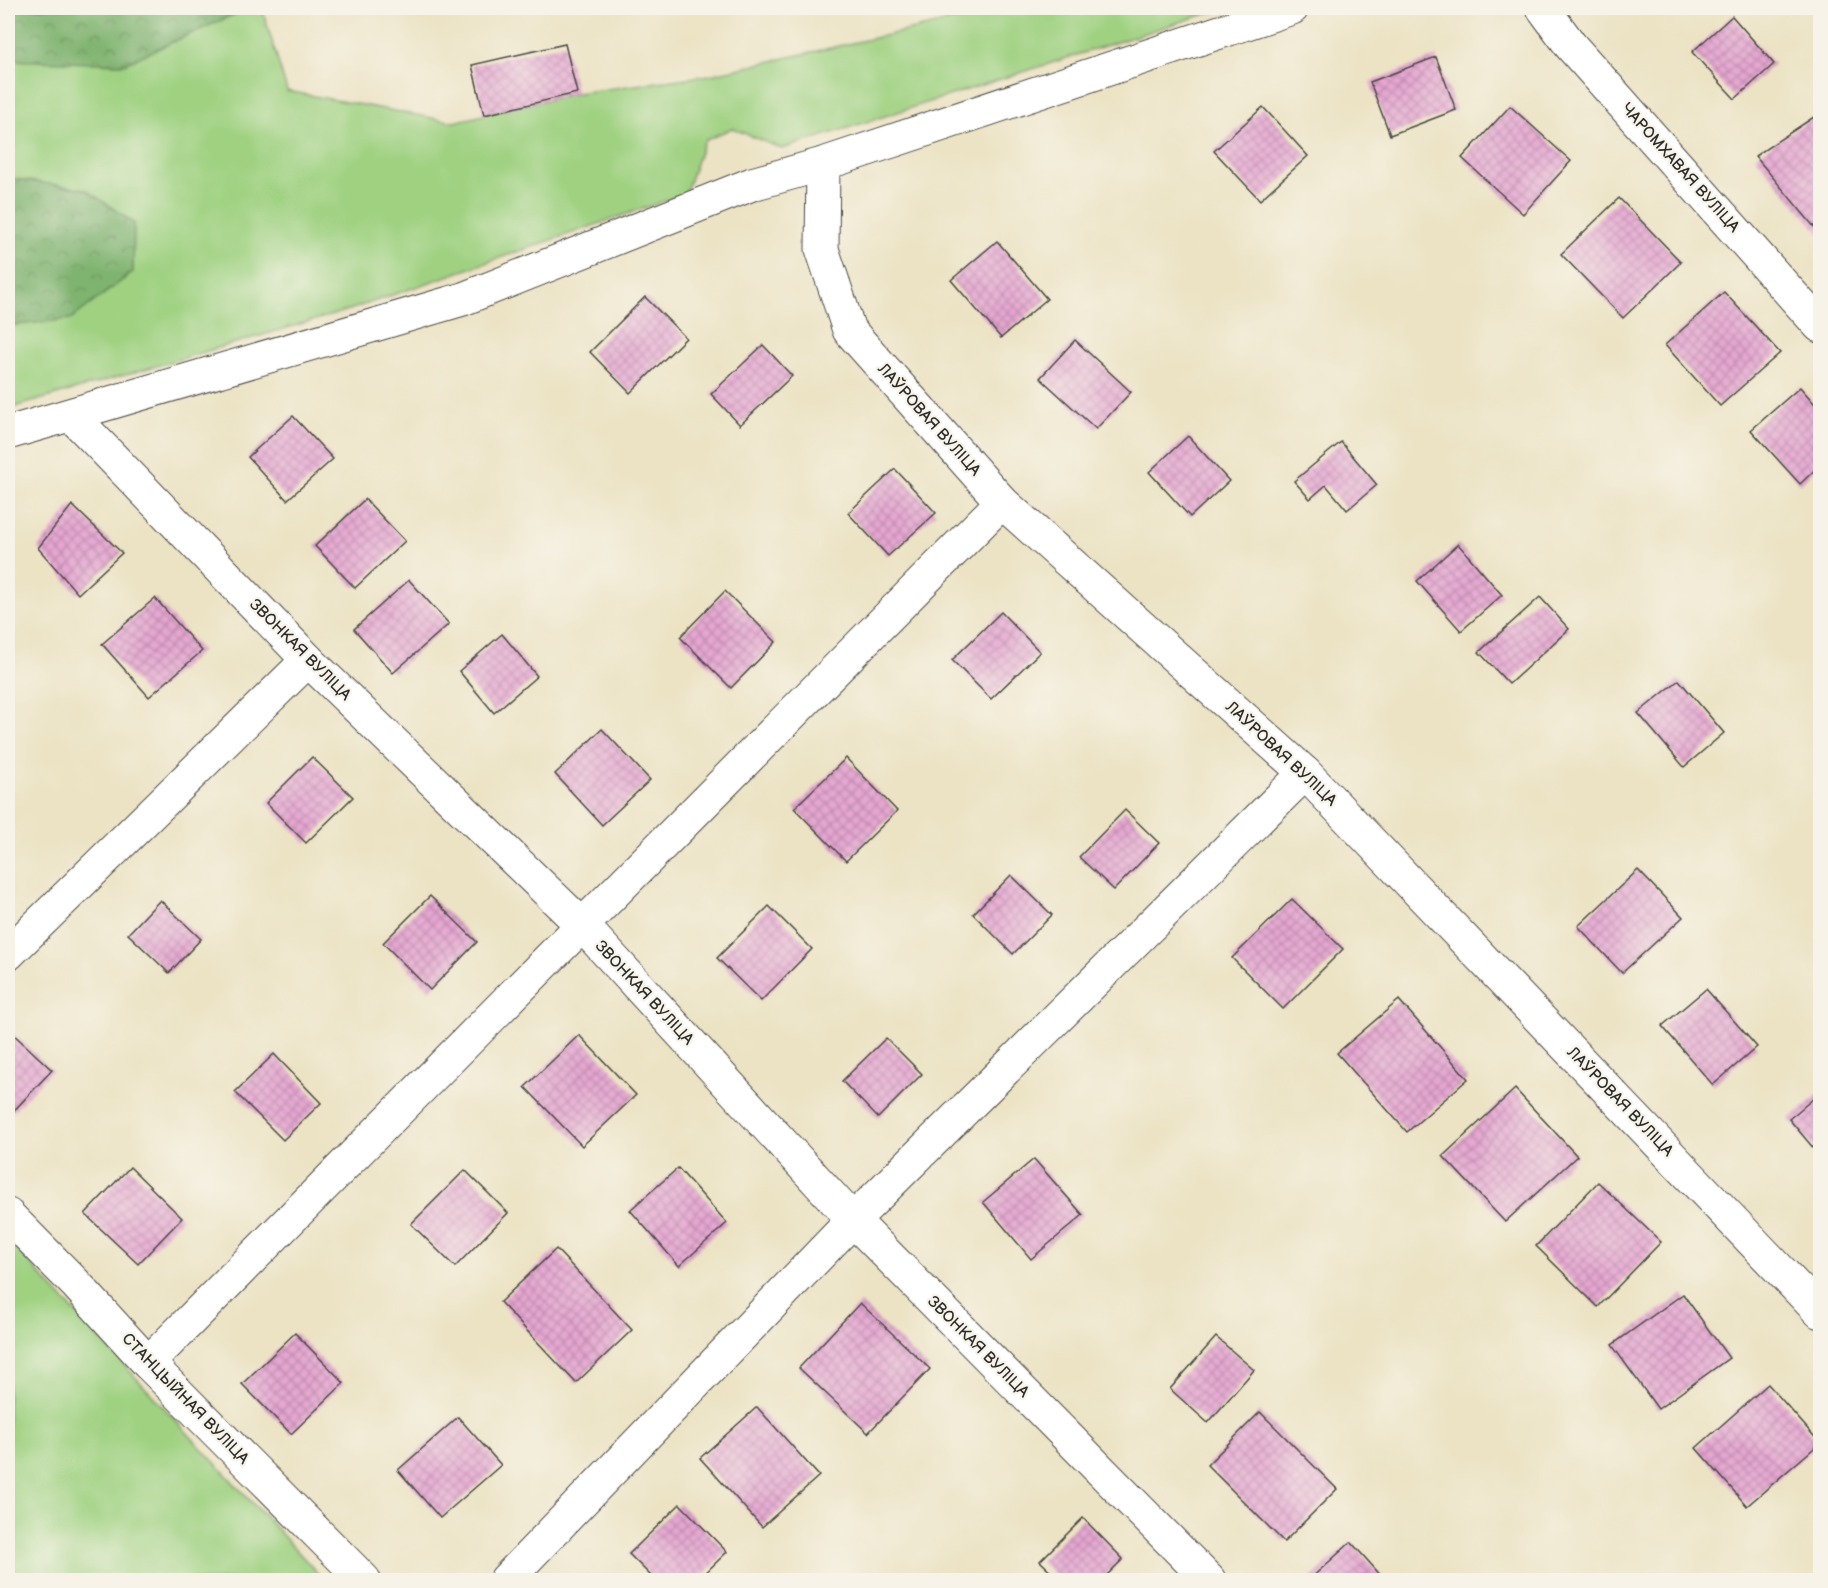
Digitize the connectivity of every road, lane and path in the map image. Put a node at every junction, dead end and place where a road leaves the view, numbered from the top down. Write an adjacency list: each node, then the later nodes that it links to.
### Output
1 (1292, 8): 3 (street)
2 (1543, 8): 4 (street, ЧАРОМХАВАЯ ВУЛІЦА)
3 (823, 164): 5 (street); 7 (street, ЛАЎРОВАЯ ВУЛІЦА)
4 (1821, 326)
5 (71, 415): 6 (street); 8 (street, ЗВОНКАЯ ВУЛІЦА)
6 (8, 433)
7 (1002, 502): 9 (street, ЛАЎРОВАЯ ВУЛІЦА); 10 (street)
8 (308, 660): 10 (street, ЗВОНКАЯ ВУЛІЦА); 11 (street)
9 (1305, 774): 13 (street); 14 (street, ЛАЎРОВАЯ ВУЛІЦА)
10 (582, 926): 13 (street, ЗВОНКАЯ ВУЛІЦА); 15 (street)
11 (8, 954)
12 (8, 1215): 15 (street, СТАНЦЫЙНАЯ ВУЛІЦА)
13 (853, 1220): 17 (street); 18 (street, ЗВОНКАЯ ВУЛІЦА)
14 (1821, 1312)
15 (148, 1363): 16 (street, СТАНЦЫЙНАЯ ВУЛІЦА)
16 (364, 1581)
17 (506, 1581)
18 (1209, 1581)

